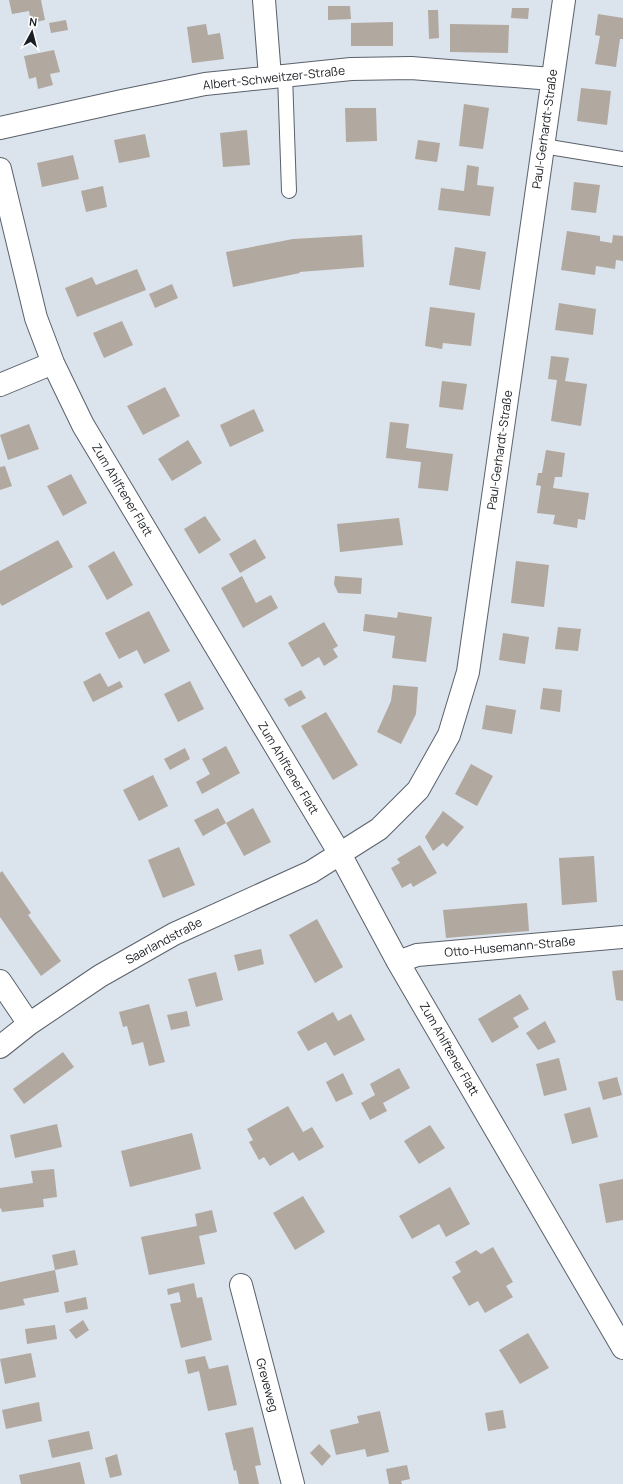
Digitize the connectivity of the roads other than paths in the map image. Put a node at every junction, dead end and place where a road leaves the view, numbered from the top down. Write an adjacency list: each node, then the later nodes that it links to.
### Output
1 (264, 0): 3 (street)
2 (564, 0): 4 (street, Paul-Gerhardt-Straße)
3 (277, 76): 4 (street, Albert-Schweitzer-Straße); 5 (street, Albert-Schweitzer-Straße); 9 (lane)
4 (552, 79): 6 (street, Paul-Gerhardt-Straße)
5 (0, 128)
6 (543, 146): 7 (lane); 12 (street, Paul-Gerhardt-Straße)
7 (623, 159)
8 (0, 169): 10 (street, Zum Ahlftener Flatt)
9 (289, 191)
10 (53, 363): 11 (street); 12 (street, Zum Ahlftener Flatt)
11 (0, 385)
12 (340, 854): 14 (street, Zum Ahlftener Flatt); 16 (street, Saarlandstraße)
13 (623, 937): 14 (street, Otto-Husemann-Straße)
14 (398, 962): 19 (street, Zum Ahlftener Flatt)
15 (0, 982): 16 (street)
16 (29, 1024): 17 (street, Saarlandstraße)
17 (0, 1047)
18 (241, 1285): 20 (street, Greveweg)
19 (623, 1348)
20 (293, 1484)

